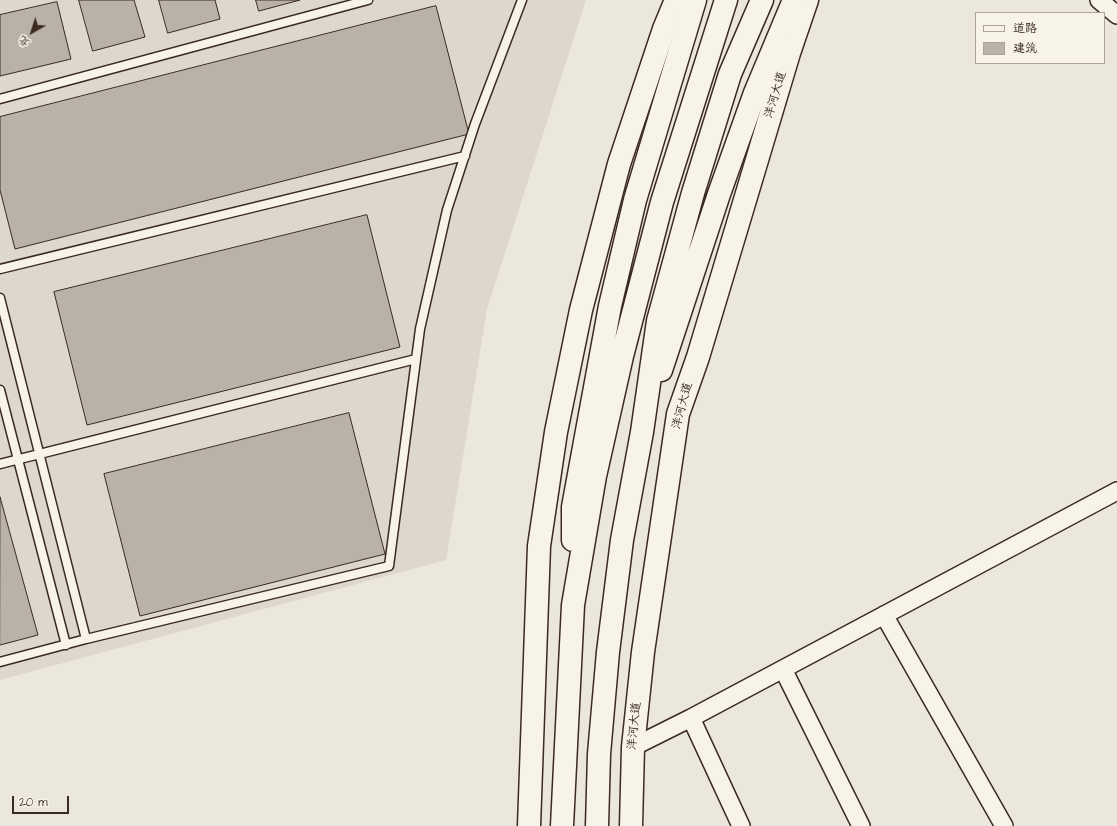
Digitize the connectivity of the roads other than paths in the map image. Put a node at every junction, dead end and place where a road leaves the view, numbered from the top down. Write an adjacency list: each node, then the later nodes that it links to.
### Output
1 (368, 0): 11 (lane)
2 (522, 0): 12 (lane)
3 (676, 0): 30 (main road)
4 (695, 0): 22 (main road)
5 (726, 0): 22 (main road)
6 (762, 0): 17 (main road)
7 (794, 0): 17 (main road)
8 (807, 0): 29 (main road, 洋河大道)
9 (1099, 0): 10 (street)
10 (1117, 15)
11 (0, 99)
12 (465, 156): 13 (lane); 15 (lane)
13 (0, 270)
14 (0, 298): 18 (lane)
15 (416, 359): 18 (lane); 24 (lane)
16 (0, 390): 19 (lane)
17 (642, 432): 32 (main road)
18 (40, 454): 19 (lane); 24 (lane)
19 (18, 460): 20 (lane); 25 (lane)
20 (0, 464)
21 (1117, 491): 23 (street)
22 (573, 605): 31 (main road)
23 (884, 615): 27 (street); 36 (street)
24 (86, 639): 25 (lane)
25 (66, 645): 26 (lane)
26 (0, 662)
27 (783, 669): 28 (street); 35 (street)
28 (691, 718): 29 (street); 34 (street)
29 (633, 747): 33 (main road, 洋河大道)
30 (529, 826)
31 (562, 826)
32 (597, 826)
33 (631, 826)
34 (741, 826)
35 (861, 826)
36 (1004, 826)

